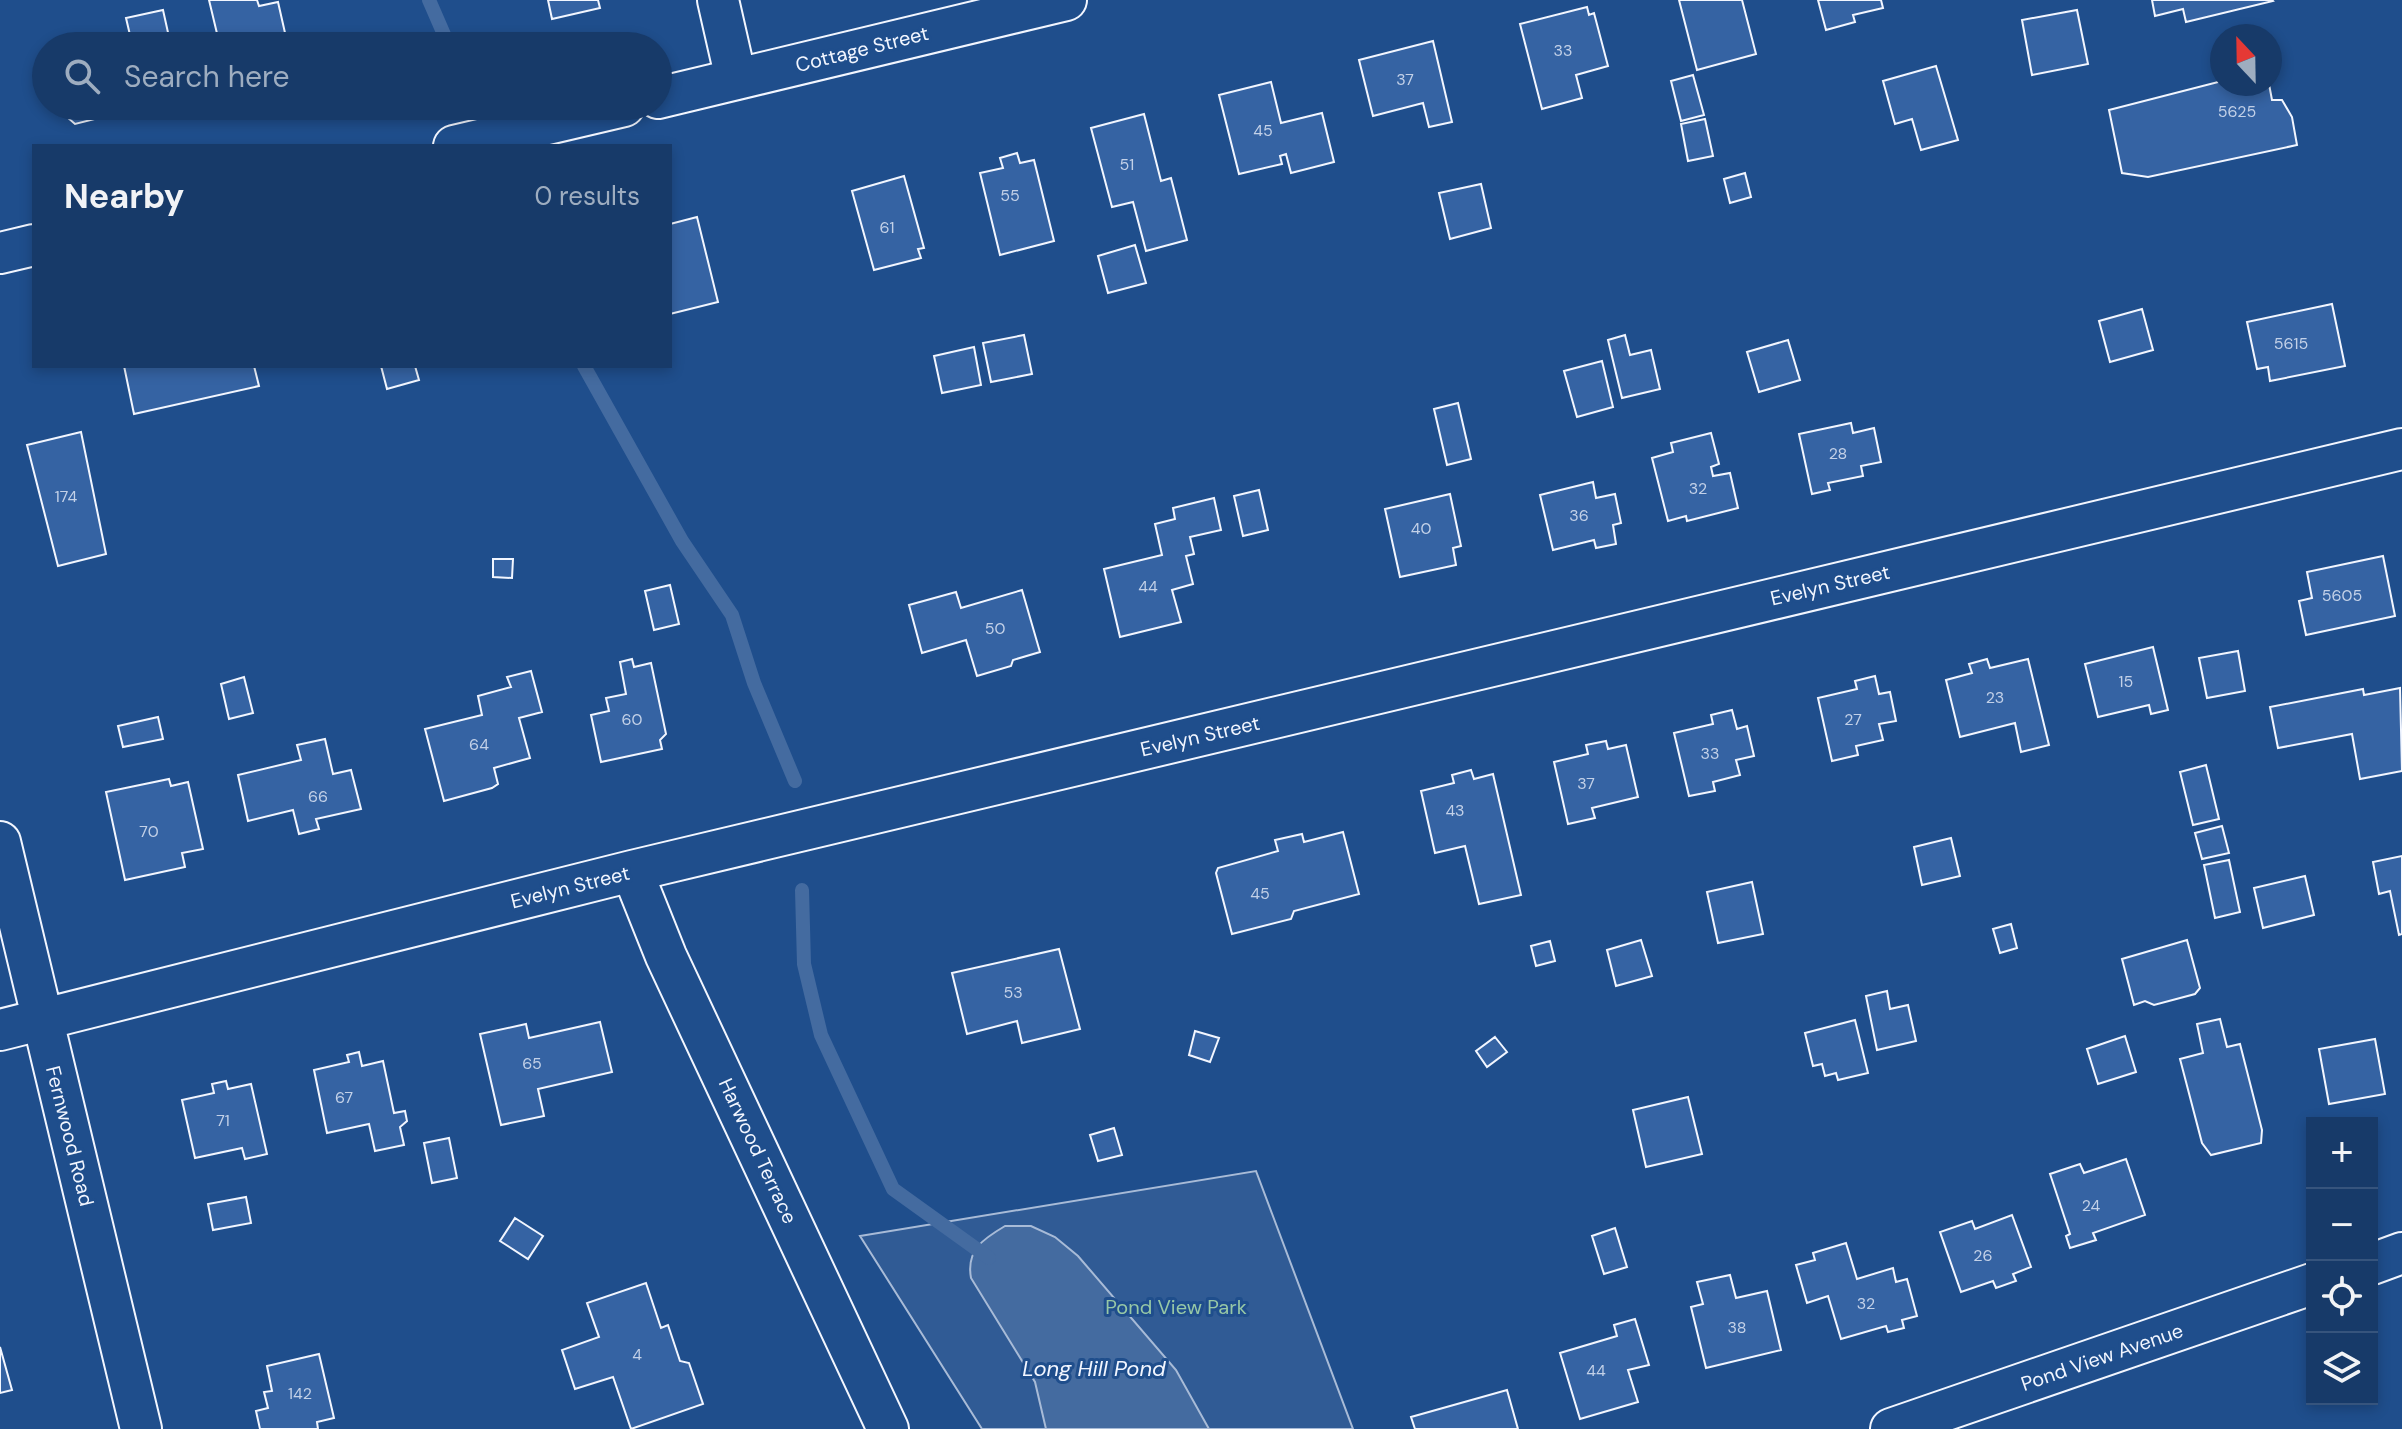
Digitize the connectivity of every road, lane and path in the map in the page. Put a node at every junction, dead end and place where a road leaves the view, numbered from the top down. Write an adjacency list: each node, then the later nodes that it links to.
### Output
1 (718, 0): 3 (street)
2 (1066, 0): 3 (street, Cottage Street)
3 (736, 79): 4 (street, Cottage Street)
4 (672, 95)
5 (564, 120): 6 (street)
6 (462, 144)
7 (32, 245): 8 (street)
8 (0, 253)
9 (2402, 449): 11 (street, Evelyn Street)
10 (0, 842): 12 (street, Fernwood Road)
11 (632, 871): 12 (street, Evelyn Street); 18 (street, Harwood Terrace)
12 (42, 1020): 13 (street, Evelyn Street); 17 (street, Fernwood Road)
13 (0, 1030)
14 (2402, 1253): 15 (street)
15 (2378, 1262)
16 (2306, 1286): 19 (street, Pond View Avenue)
17 (141, 1429)
18 (888, 1429)
19 (1891, 1429)

